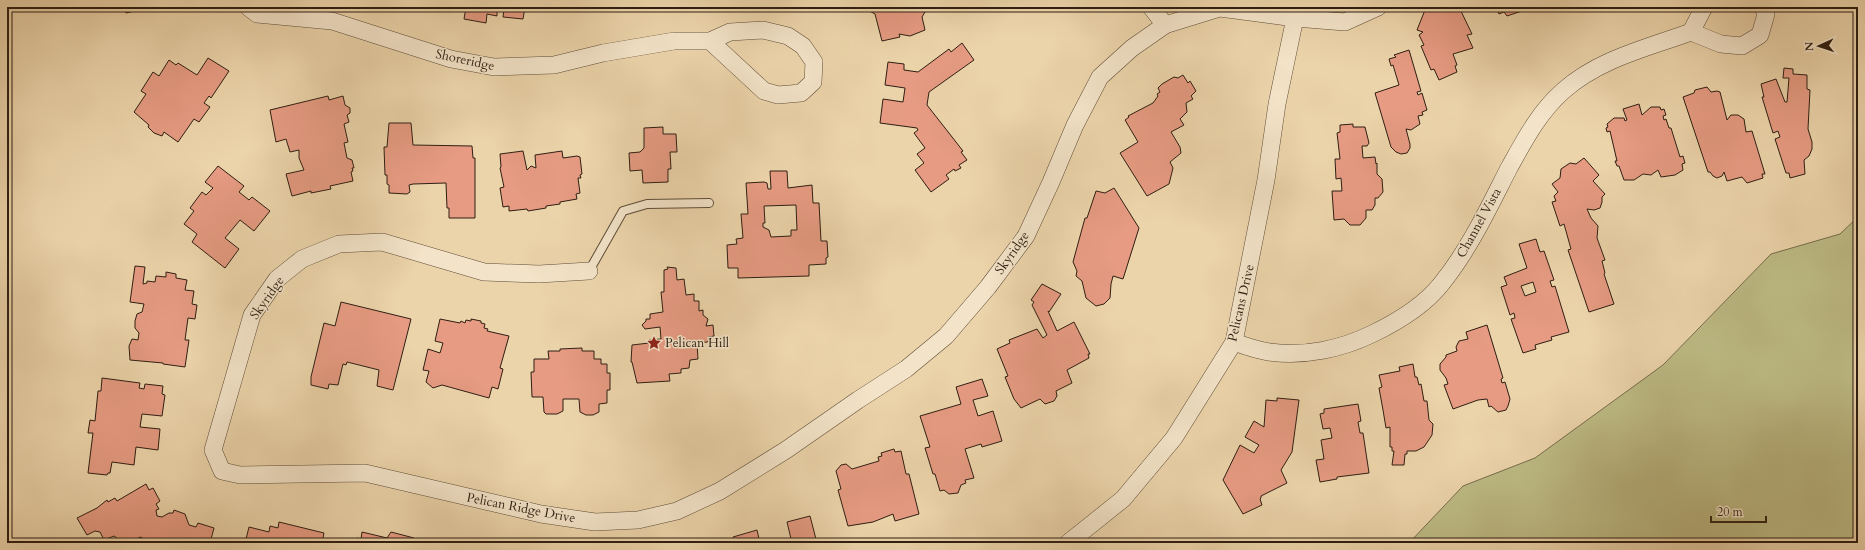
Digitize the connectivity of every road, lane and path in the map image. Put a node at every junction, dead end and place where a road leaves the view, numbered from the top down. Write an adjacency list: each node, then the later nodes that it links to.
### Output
1 (1151, 7): 7 (street)
2 (1378, 7): 6 (street, Skyridge)
3 (1704, 7): 8 (street)
4 (1763, 7): 8 (street)
5 (248, 8): 9 (street, Shoreridge)
6 (1297, 12): 7 (street, Skyridge); 12 (street, Pelicans Drive)
7 (1165, 25): 13 (street, Skyridge)
8 (1691, 32): 12 (street, Channel Vista)
9 (710, 42): 9 (street, Shoreridge)
10 (709, 203): 11 (lane)
11 (589, 272): 14 (street, Skyridge)
12 (1234, 342): 15 (street, Pelicans Drive)
13 (786, 450): 14 (street, Pelican Ridge Drive)
14 (240, 475)
15 (1068, 543)

